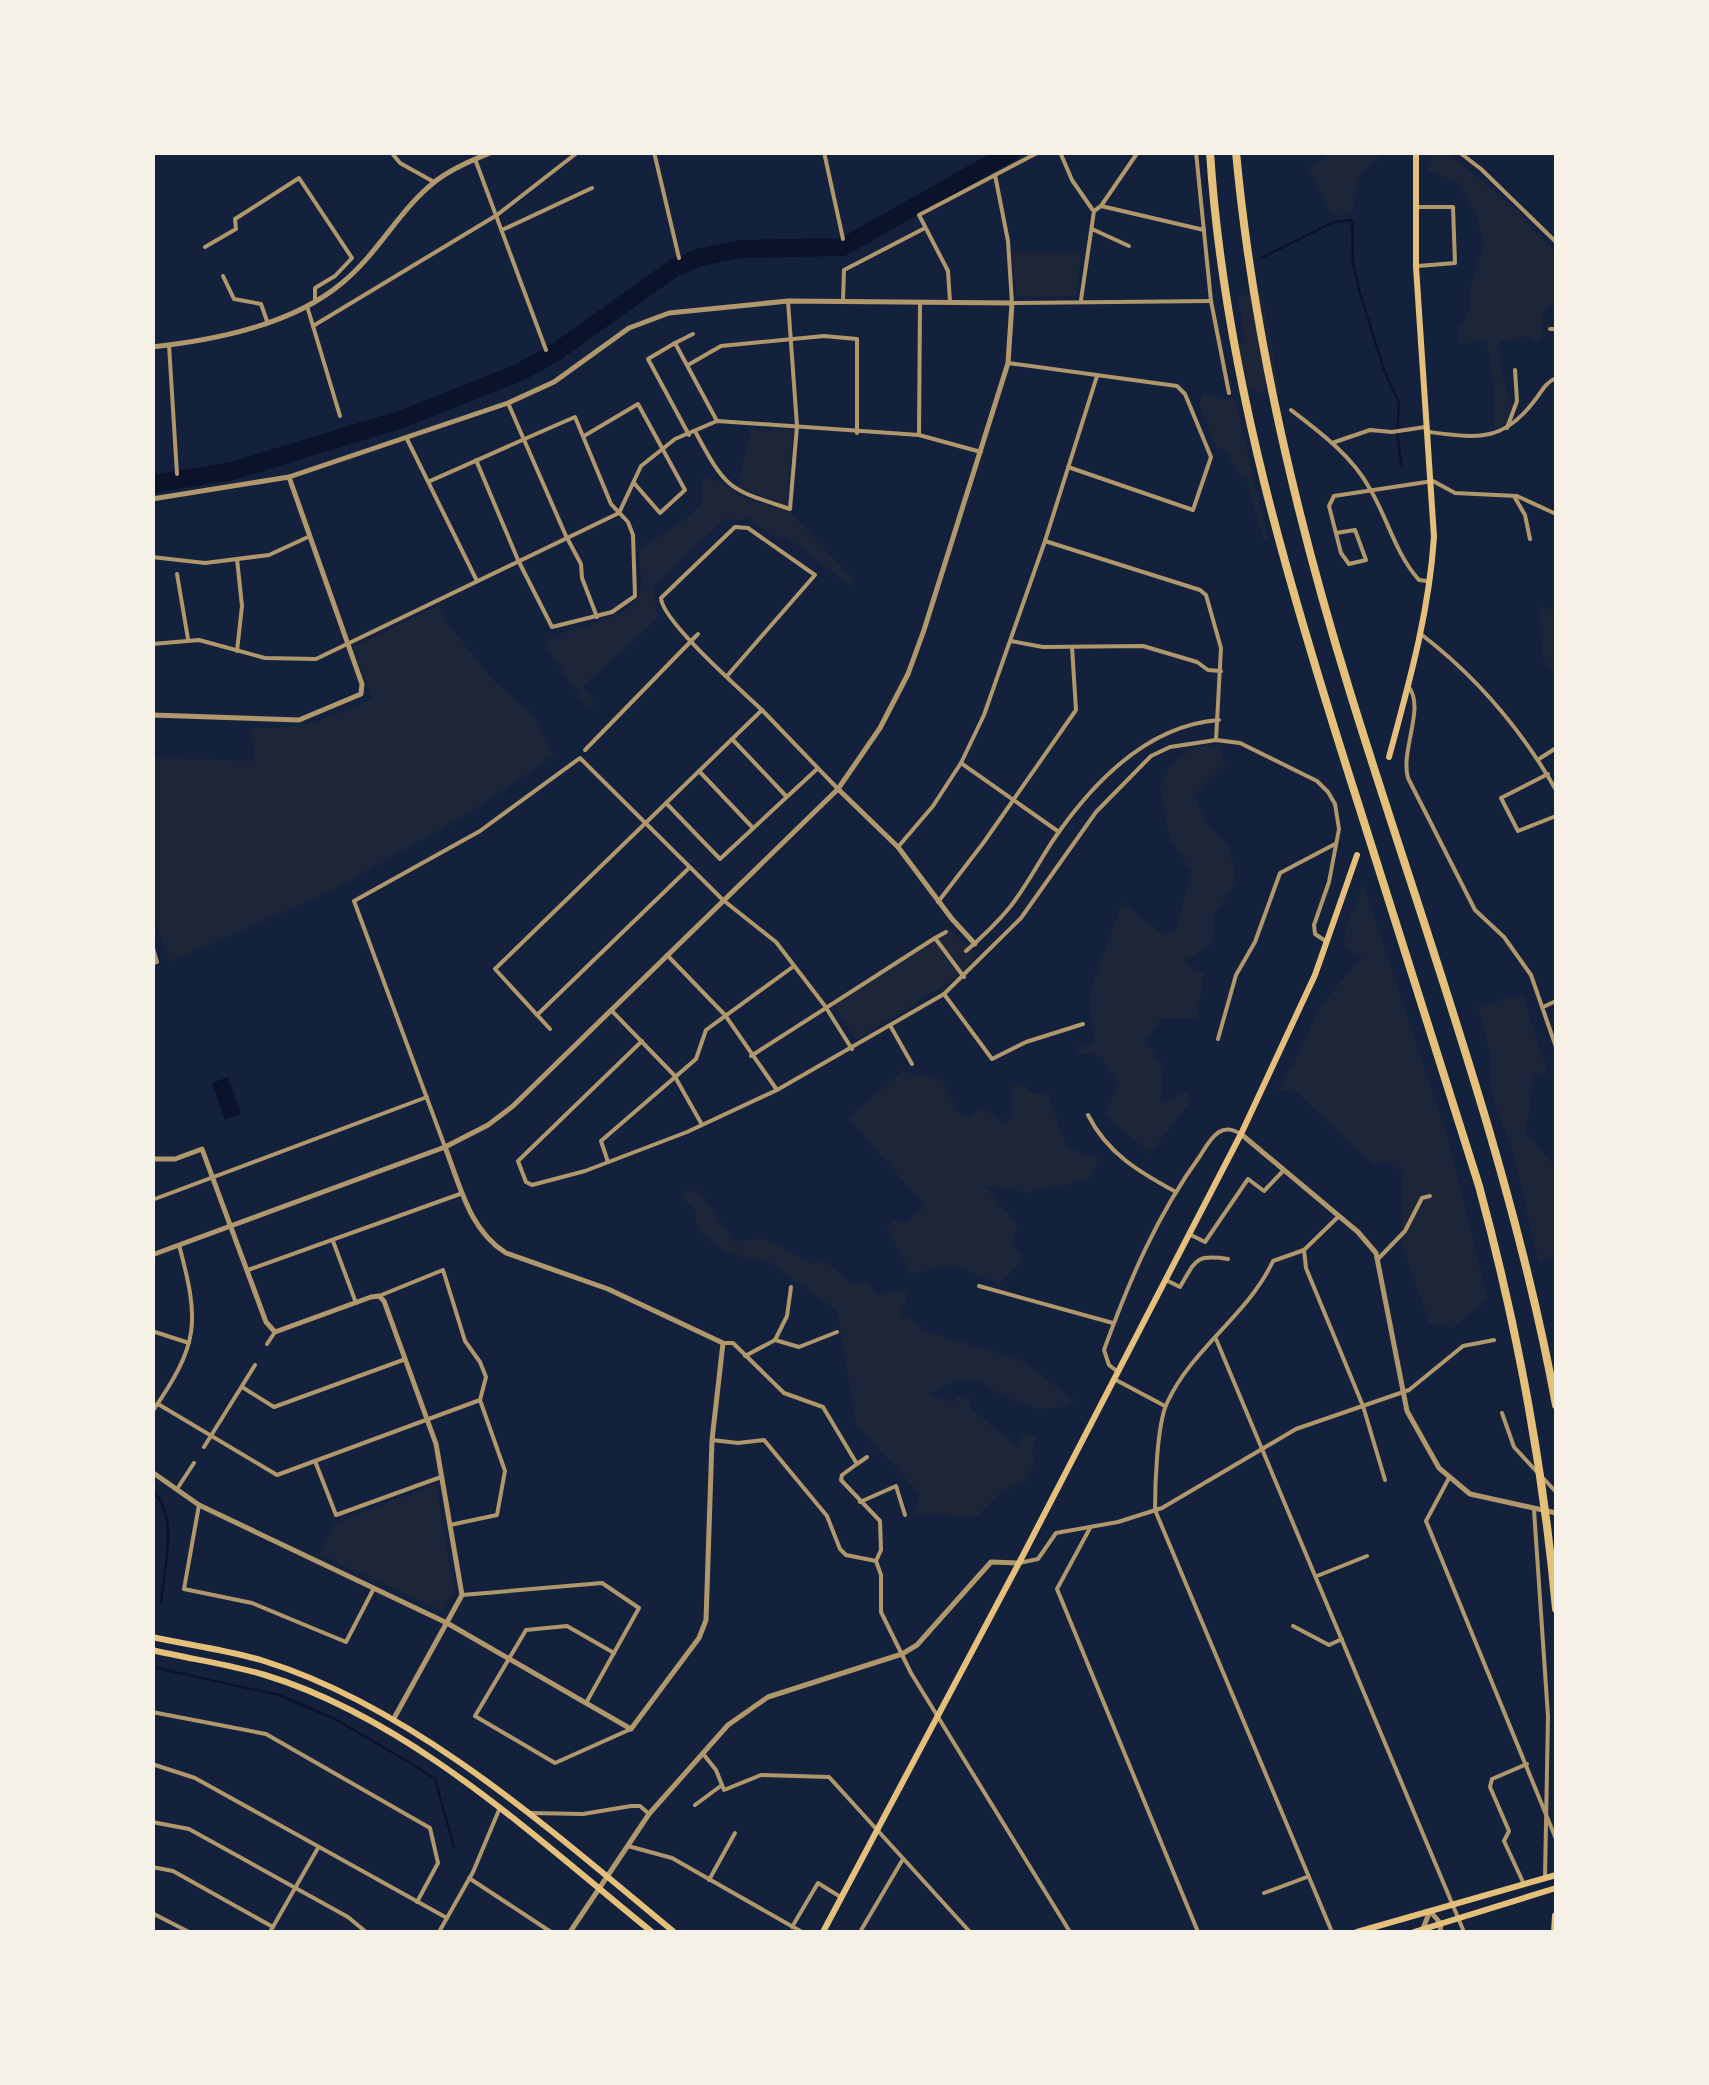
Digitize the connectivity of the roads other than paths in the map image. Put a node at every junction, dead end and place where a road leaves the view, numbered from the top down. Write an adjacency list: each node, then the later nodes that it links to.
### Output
1 (392, 152): 16 (street)
2 (492, 152): 14 (street)
3 (578, 152): 21 (street)
4 (654, 152): 30 (street)
5 (824, 152): 26 (street)
6 (1039, 152): 15 (street)
7 (1060, 152): 20 (street)
8 (1138, 152): 18 (street)
9 (1196, 152): 25 (street)
10 (1210, 152): 246 (highway)
11 (1236, 152): 212 (highway)
12 (1416, 152): 19 (main road)
13 (1459, 152): 27 (street)
14 (474, 159): 16 (street); 21 (street)
15 (995, 175): 22 (street); 40 (street)
16 (434, 182): 33 (street)
17 (592, 188): 24 (street)
18 (1102, 206): 20 (street); 25 (street)
19 (1416, 206): 31 (main road); 31 (street)
20 (1094, 211): 23 (street)
21 (497, 215): 24 (street); 43 (street)
22 (926, 228): 36 (street); 39 (street)
23 (1090, 228): 29 (street); 34 (street)
24 (502, 230): 49 (street)
25 (1204, 230): 38 (street)
26 (843, 239)
27 (1556, 242)
28 (205, 246): 33 (street)
29 (1128, 246)
30 (679, 258)
31 (1416, 266): 62 (main road)
32 (222, 276): 42 (street)
33 (315, 300): 41 (street)
34 (1081, 300): 38 (street); 40 (street)
35 (788, 301): 36 (street); 45 (street); 56 (street)
36 (843, 301): 37 (street)
37 (920, 301): 39 (street); 65 (street)
38 (1212, 301): 55 (street)
39 (950, 302): 40 (street)
40 (1012, 303): 50 (street)
41 (307, 306): 42 (street); 43 (street)
42 (267, 321): 47 (street)
43 (313, 326): 58 (street)
44 (694, 334): 46 (street)
45 (790, 339): 51 (street); 60 (street); 63 (street)
46 (675, 344): 51 (street); 64 (street)
47 (169, 345): 48 (street); 74 (street)
48 (152, 347)
49 (546, 350)
50 (1008, 363): 53 (street); 71 (street)
51 (688, 364): 59 (street)
52 (1515, 370): 61 (street)
53 (1097, 376): 73 (street); 73 (street)
54 (1556, 378): 61 (street)
55 (1229, 392)
56 (508, 403): 67 (street); 68 (street)
57 (1291, 410): 69 (street)
58 (340, 416)
59 (717, 421): 60 (street); 64 (street)
60 (798, 426): 63 (street); 64 (street)
61 (1507, 428): 62 (street)
62 (1428, 430): 69 (street); 76 (main road)
63 (858, 433): 65 (street)
64 (692, 434): 70 (street)
65 (920, 435): 71 (street)
66 (584, 436): 67 (street); 70 (street); 82 (street)
67 (525, 438): 72 (street); 85 (street)
68 (407, 439): 75 (street); 77 (street)
69 (1332, 444): 79 (street)
70 (661, 448): 78 (street); 78 (street)
71 (981, 452): 121 (street)
72 (476, 460): 77 (street); 91 (street)
73 (1068, 468): 88 (street)
74 (178, 474)
75 (289, 477): 81 (street); 86 (street)
76 (1433, 480): 79 (street); 80 (street); 94 (main road)
77 (430, 481): 93 (street)
78 (634, 483): 82 (street)
79 (1371, 490): 84 (street); 94 (street)
80 (1514, 496): 83 (street); 87 (street)
81 (152, 498)
82 (619, 512): 85 (street); 95 (street)
83 (1556, 514)
84 (1336, 533): 84 (street)
85 (566, 536): 91 (street); 95 (street)
86 (308, 537): 90 (street); 102 (street)
87 (1530, 539)
88 (1045, 542): 100 (street); 105 (street)
89 (152, 556): 90 (street)
90 (237, 559): 104 (street)
91 (518, 560): 93 (street); 95 (street)
92 (178, 574): 99 (street)
93 (477, 580): 102 (street)
94 (1432, 581): 97 (main road)
95 (597, 618)
96 (698, 634): 98 (street)
97 (1422, 636): 107 (main road); 116 (street)
98 (691, 640): 106 (street); 106 (street); 114 (street)
99 (188, 641): 101 (street); 104 (street)
100 (1011, 641): 103 (street); 117 (street)
101 (152, 644)
102 (348, 644): 104 (street); 109 (street)
103 (1072, 647): 105 (street); 124 (street)
104 (237, 651)
105 (1221, 671): 110 (street)
106 (727, 676): 108 (street)
107 (1408, 686): 115 (main road); 149 (street)
108 (762, 710): 111 (street); 118 (street)
109 (152, 715)
110 (1220, 720): 112 (street); 129 (street)
111 (732, 739): 119 (street); 123 (street)
112 (1216, 740): 130 (street); 145 (street)
113 (1556, 748): 116 (street)
114 (585, 750)
115 (1389, 757)
116 (1539, 758): 120 (street)
117 (961, 763): 124 (street); 131 (street)
118 (818, 767): 121 (street); 123 (street)
119 (699, 771): 125 (street); 128 (street)
120 (1548, 774): 122 (street); 126 (street)
121 (838, 789): 131 (street); 134 (street)
122 (1556, 790)
123 (786, 796): 128 (street)
124 (1013, 801): 129 (street); 135 (street)
125 (666, 803): 127 (street); 128 (street)
126 (1556, 816)
127 (644, 824): 133 (street); 151 (street); 166 (street)
128 (753, 828)
129 (1059, 832): 140 (street)
130 (1336, 843): 138 (street); 156 (street)
131 (898, 848): 135 (street)
132 (1357, 855): 138 (main road)
133 (690, 868): 134 (street); 151 (street)
134 (723, 900): 142 (street); 144 (street)
135 (938, 902): 140 (street)
136 (946, 932): 137 (street)
137 (936, 938): 145 (street); 148 (street)
138 (1327, 942): 169 (main road)
139 (152, 944): 143 (street)
140 (974, 944): 141 (street)
141 (966, 951)
142 (667, 955): 150 (street); 152 (street)
143 (152, 964)
144 (794, 966): 148 (street); 152 (street)
145 (964, 977): 146 (street)
146 (944, 994): 153 (street); 154 (street)
147 (1556, 1001): 149 (street)
148 (825, 1006): 159 (street); 160 (street)
149 (1543, 1007): 158 (street)
150 (612, 1011): 157 (street); 170 (street)
151 (537, 1015): 155 (street)
152 (724, 1015): 160 (street); 162 (street)
153 (1083, 1024)
154 (892, 1027): 159 (street); 161 (street)
155 (550, 1029)
156 (1218, 1039)
157 (642, 1042): 162 (street); 172 (street)
158 (1556, 1047)
159 (852, 1049): 165 (street)
160 (751, 1056): 165 (street)
161 (912, 1064)
162 (674, 1076): 168 (street); 172 (street)
163 (152, 1078): 164 (street)
164 (152, 1086)
165 (776, 1090): 168 (street)
166 (427, 1097): 170 (street); 174 (street)
167 (1088, 1114): 175 (street)
168 (701, 1123): 172 (street)
169 (1240, 1134): 173 (street); 175 (street); 181 (main road)
170 (445, 1147): 176 (street); 180 (street)
171 (152, 1159): 174 (street)
172 (608, 1162)
173 (1283, 1170): 179 (street); 181 (street)
174 (214, 1178): 178 (street); 180 (street)
175 (1176, 1192): 194 (street)
176 (462, 1193): 182 (street); 202 (street)
177 (1430, 1196): 186 (street)
178 (152, 1200)
179 (1338, 1217): 184 (street); 186 (street)
180 (231, 1225): 183 (street); 188 (street)
181 (1189, 1234): 189 (main road)
182 (332, 1240): 188 (street); 193 (street)
183 (179, 1245): 185 (street); 201 (street)
184 (1304, 1250): 198 (street); 214 (street)
185 (152, 1255)
186 (1379, 1258): 209 (street)
187 (1228, 1259): 189 (street)
188 (248, 1270): 196 (street)
189 (1166, 1279): 207 (main road)
190 (979, 1286): 194 (street)
191 (791, 1288): 199 (street)
192 (379, 1296): 193 (street); 205 (street); 210 (street)
193 (356, 1303): 196 (street)
194 (1113, 1324): 207 (street)
195 (152, 1331): 201 (street)
196 (275, 1332): 203 (street)
197 (837, 1332): 199 (street)
198 (1216, 1339): 213 (street); 221 (street)
199 (775, 1340): 204 (street)
200 (1494, 1340): 209 (street)
201 (190, 1343): 211 (street)
202 (723, 1343): 204 (street); 219 (street)
203 (268, 1344)
204 (745, 1356): 225 (street)
205 (406, 1359): 208 (street); 217 (street)
206 (255, 1365): 208 (street)
207 (1116, 1376): 213 (street); 242 (main road)
208 (242, 1388): 218 (street)
209 (1403, 1392): 214 (street); 228 (street)
210 (480, 1400): 217 (street); 238 (street)
211 (158, 1404): 215 (street); 218 (street)
212 (1556, 1405)
213 (1165, 1406): 234 (street)
214 (1363, 1406): 221 (street); 229 (street)
215 (152, 1412)
216 (1502, 1413): 231 (street)
217 (428, 1420): 223 (street); 227 (street)
218 (211, 1436): 220 (street); 223 (street)
219 (712, 1440): 241 (street); 259 (street)
220 (204, 1447)
221 (1262, 1447): 234 (street); 243 (street)
222 (867, 1457): 225 (street)
223 (315, 1461): 227 (street)
224 (194, 1463): 230 (street)
225 (857, 1464): 232 (street)
226 (152, 1472): 230 (street)
227 (442, 1477): 238 (street)
228 (1449, 1478): 235 (street); 262 (street)
229 (1385, 1480)
230 (176, 1489): 233 (street)
231 (1556, 1492)
232 (860, 1502): 237 (street); 241 (street)
233 (199, 1505): 244 (street); 244 (street)
234 (1155, 1510): 239 (street); 278 (street)
235 (1534, 1510): 236 (street); 268 (street)
236 (1556, 1513)
237 (905, 1515)
238 (450, 1524): 245 (street)
239 (1090, 1527): 242 (street); 313 (street)
240 (1367, 1556): 243 (street)
241 (876, 1560): 253 (street)
242 (1019, 1563): 253 (street); 257 (main road)
243 (1317, 1576): 250 (street)
244 (374, 1589): 247 (street)
245 (462, 1595): 247 (street); 252 (street)
246 (1556, 1608)
247 (446, 1623): 254 (street); 258 (street)
248 (1294, 1626): 250 (street)
249 (152, 1637): 258 (main road)
250 (1344, 1638): 290 (street)
251 (152, 1650): 265 (main road)
252 (614, 1653): 254 (street); 255 (street)
253 (902, 1654): 257 (street); 260 (street)
254 (508, 1658): 255 (street); 259 (street)
255 (586, 1703): 259 (street)
256 (152, 1712): 289 (street)
257 (937, 1719): 270 (main road); 312 (street)
258 (393, 1720): 266 (main road)
259 (630, 1728)
260 (704, 1755): 263 (street); 267 (street)
261 (152, 1764): 274 (street)
262 (1526, 1764): 268 (street); 283 (street)
263 (722, 1785): 264 (street); 270 (street)
264 (695, 1805)
265 (499, 1810): 280 (street); 284 (main road)
266 (526, 1814): 267 (street); 279 (main road)
267 (649, 1814): 273 (street)
268 (1548, 1815): 272 (street); 281 (street)
269 (152, 1822): 286 (street)
270 (877, 1830): 275 (street); 288 (main road)
271 (735, 1832): 282 (street)
272 (1556, 1840)
273 (627, 1845): 279 (street); 282 (street)
274 (318, 1848): 286 (street); 289 (street)
275 (903, 1859): 310 (street); 311 (street)
276 (152, 1867): 299 (street)
277 (1556, 1874): 281 (main road)
278 (1308, 1876): 287 (street); 314 (street)
279 (606, 1877): 284 (street); 307 (main road)
280 (469, 1878): 294 (street); 304 (street)
281 (1545, 1878): 283 (main road)
282 (709, 1880): 297 (street)
283 (1524, 1884): 290 (main road)
284 (597, 1888): 305 (street); 306 (main road)
285 (1556, 1888): 295 (main road)
286 (295, 1890): 299 (street); 302 (street)
287 (1264, 1894)
288 (842, 1897): 297 (street); 309 (main road)
289 (417, 1902): 294 (street)
290 (1452, 1904): 291 (main road); 295 (street)
291 (1430, 1911): 298 (street); 315 (main road); 316 (street)
292 (152, 1913): 296 (street)
293 (1556, 1916): 318 (highway)
294 (447, 1918): 303 (street)
295 (1458, 1918): 298 (main road); 317 (street)
296 (172, 1923): 300 (street); 301 (street)
297 (792, 1926): 308 (street)
298 (1440, 1928): 316 (main road)
299 (272, 1930)
300 (167, 1932)
301 (189, 1932)
302 (366, 1932)
303 (439, 1932)
304 (550, 1932)
305 (570, 1932)
306 (652, 1932)
307 (674, 1932)
308 (802, 1932)
309 (823, 1932)
310 (860, 1932)
311 (970, 1932)
312 (1070, 1932)
313 (1198, 1932)
314 (1332, 1932)
315 (1357, 1932)
316 (1420, 1932)
317 (1464, 1932)
318 (1556, 1932)

